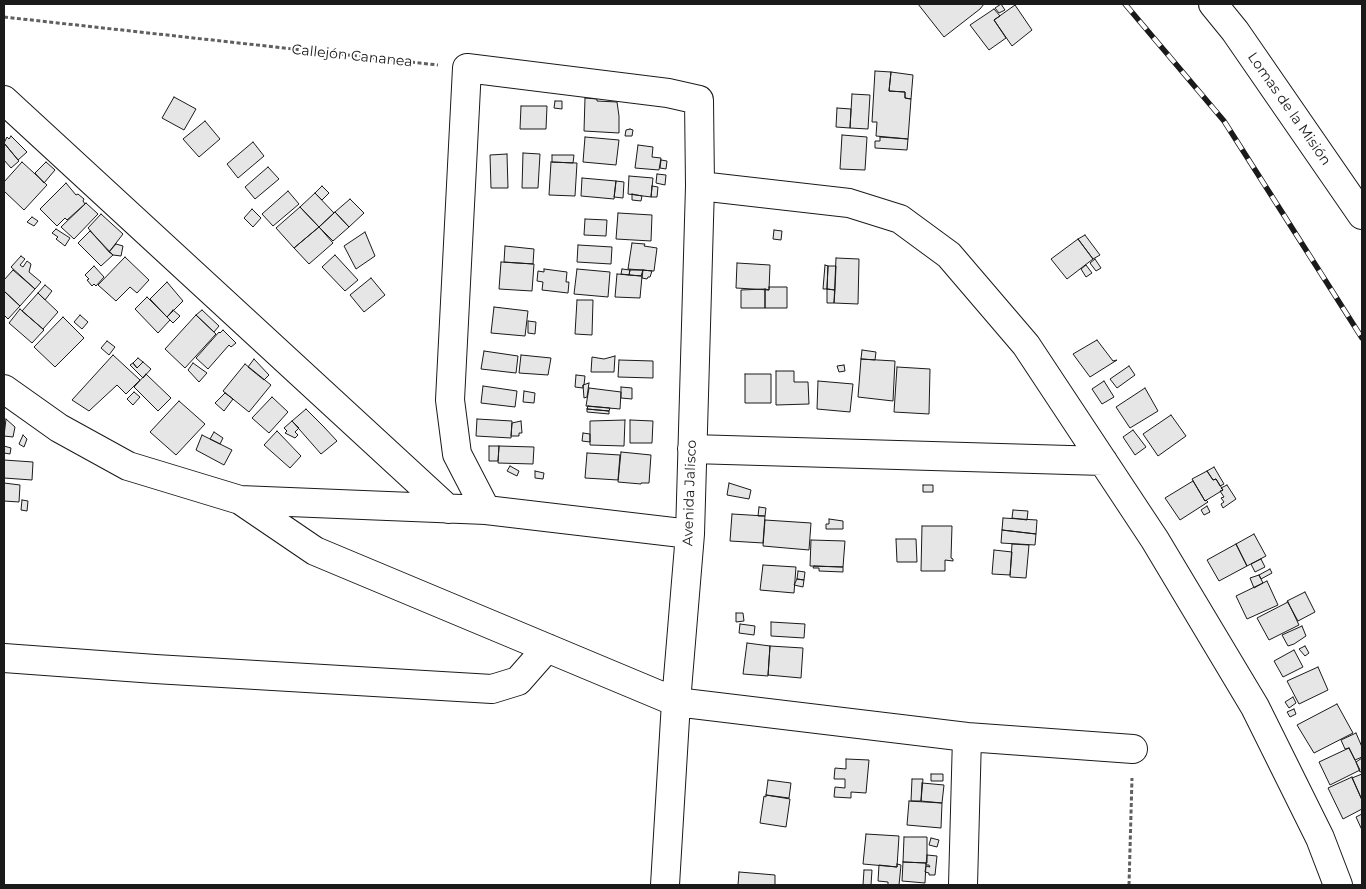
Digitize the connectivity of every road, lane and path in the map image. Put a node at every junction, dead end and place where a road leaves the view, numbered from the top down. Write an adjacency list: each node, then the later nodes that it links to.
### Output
1 (1213, 4): 6 (street, Lomas de la Misión)
2 (4, 17): 3 (path, Callejón Cananea)
3 (467, 68): 5 (street, Avenida Jalisco); 12 (street)
4 (4, 100): 11 (street)
5 (700, 186): 8 (street, Avenida Jalisco); 9 (street)
6 (1362, 215)
7 (4, 389): 10 (street)
8 (692, 449): 9 (street); 13 (street, Avenida Jalisco)
9 (1103, 462): 22 (street)
10 (240, 500): 11 (street); 14 (street)
11 (448, 509): 12 (street)
12 (486, 510): 13 (street)
13 (690, 534): 16 (street, Avenida Jalisco)
14 (547, 648): 15 (street); 16 (street)
15 (4, 658)
16 (676, 702): 17 (street); 19 (street, Avenida Jalisco)
17 (967, 736): 18 (street); 20 (street)
18 (1132, 749): 21 (path)
19 (665, 885)
20 (963, 885)
21 (1129, 885)
22 (1338, 885)

